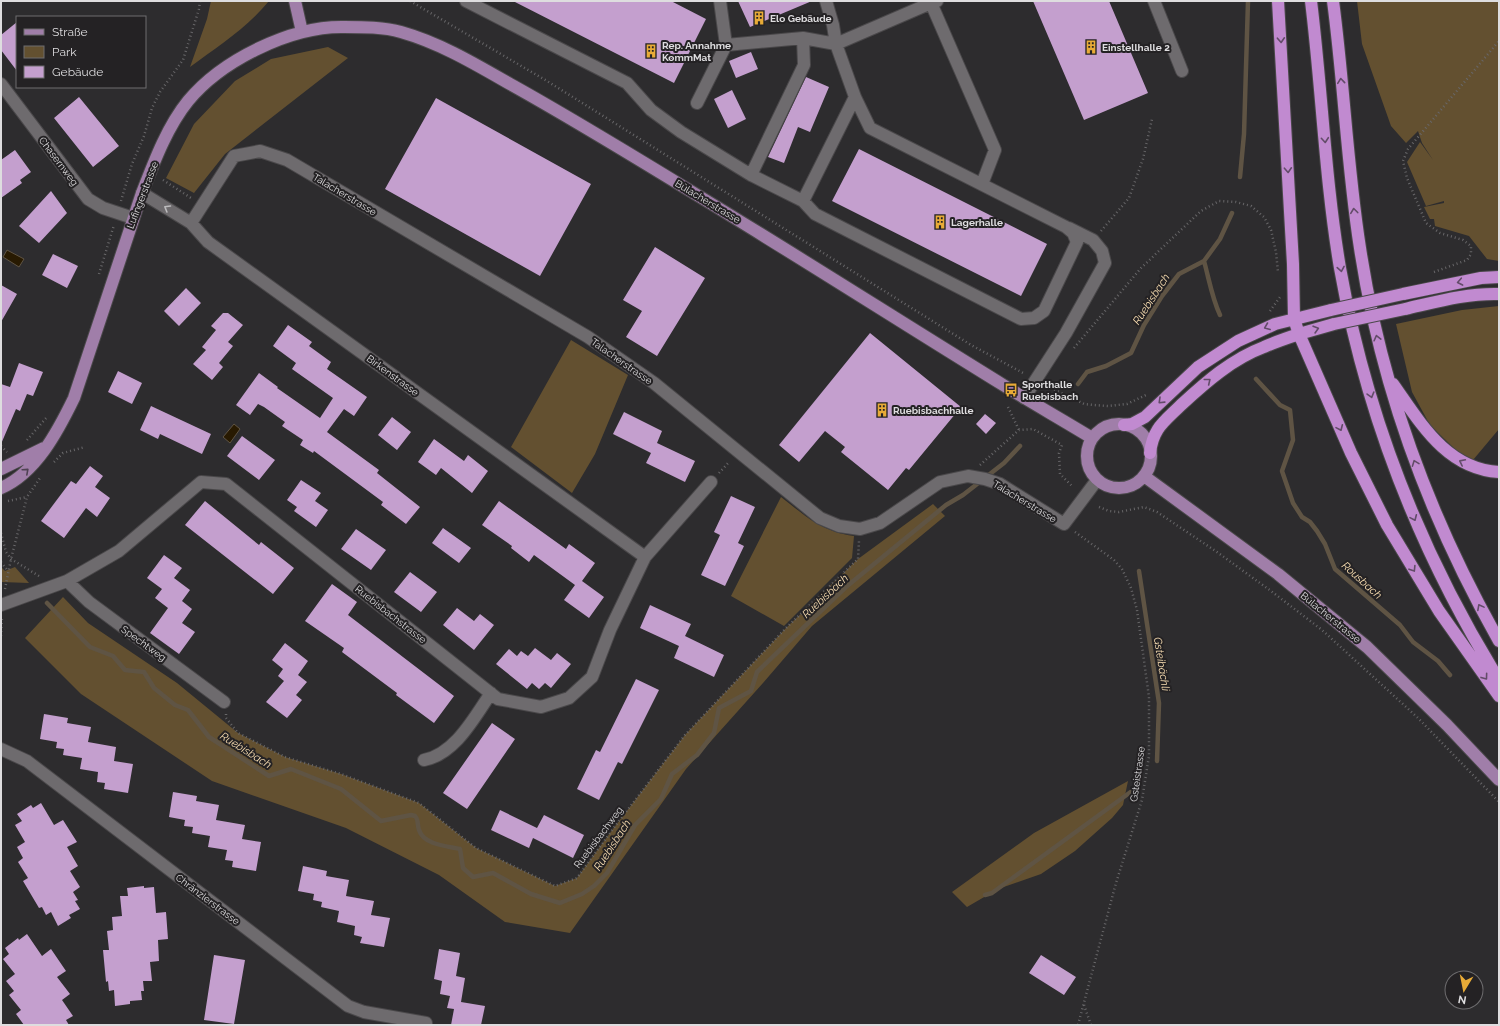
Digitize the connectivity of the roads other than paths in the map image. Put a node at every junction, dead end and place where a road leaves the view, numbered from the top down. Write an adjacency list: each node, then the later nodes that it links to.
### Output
1 (295, 1): 10 (main road)
2 (466, 1): 18 (street)
3 (720, 1): 13 (street)
4 (826, 1): 12 (street)
5 (1154, 1): 14 (street)
6 (1278, 1): 27 (highway, one-way to 27)
7 (1311, 1): 45 (highway, one-way to 45)
8 (1333, 1): 29 (highway, one-way to 8)
9 (934, 2): 12 (street); 19 (street)
10 (302, 32): 20 (main road, Lufingerstrasse); 30 (main road, Bülacherstrasse)
11 (803, 38): 12 (street); 13 (street); 18 (street)
12 (836, 44): 16 (street)
13 (726, 45): 17 (street)
14 (1182, 71)
15 (1, 84): 22 (street, Chasernweg)
16 (855, 97): 19 (street); 21 (street)
17 (696, 103)
18 (751, 175): 21 (street)
19 (982, 184): 24 (street)
20 (142, 193): 22 (main road, Lufingerstrasse); 23 (street, Birkenstrasse, one-way to 20)
21 (803, 201): 24 (street)
22 (133, 218): 33 (main road, Lufingerstrasse)
23 (192, 223): 38 (street, Talacherstrasse); 41 (street, Birkenstrasse)
24 (1066, 227): 30 (street)
25 (1499, 277): 27 (highway, one-way to 27, bridge)
26 (1499, 294): 28 (highway, one-way to 26, bridge)
27 (1294, 319): 28 (highway); 31 (highway, one-way to 31)
28 (1299, 334): 34 (highway, one-way to 28); 47 (highway, one-way to 47)
29 (1387, 376): 36 (highway, one-way to 29); 44 (highway, one-way to 29)
30 (1024, 398): 32 (main road, Bülacherstrasse)
31 (1124, 425): 32 (main road); 34 (main road)
32 (1092, 438): 38 (main road)
33 (45, 447): 35 (main road, Lufingerstrasse); 40 (main road, Lufingerstrasse, one-way to 33)
34 (1150, 453): 37 (main road)
35 (1, 469)
36 (1499, 472)
37 (1144, 476): 38 (main road); 51 (main road, Bülacherstrasse)
38 (1097, 480)
39 (711, 482): 41 (street, Ruebisbachstrasse)
40 (1, 488)
41 (645, 557): 46 (street, Ruebisbachstrasse)
42 (67, 581): 43 (street, Ruebisbachstrasse); 46 (street, Ruebisbachstrasse); 48 (street, Spechtweg)
43 (1, 605)
44 (1499, 641)
45 (1499, 680)
46 (491, 693): 50 (street)
47 (1499, 696)
48 (224, 702)
49 (1, 749): 52 (street, Chränzlerstrasse)
50 (424, 760)
51 (1499, 780)
52 (426, 1023)

